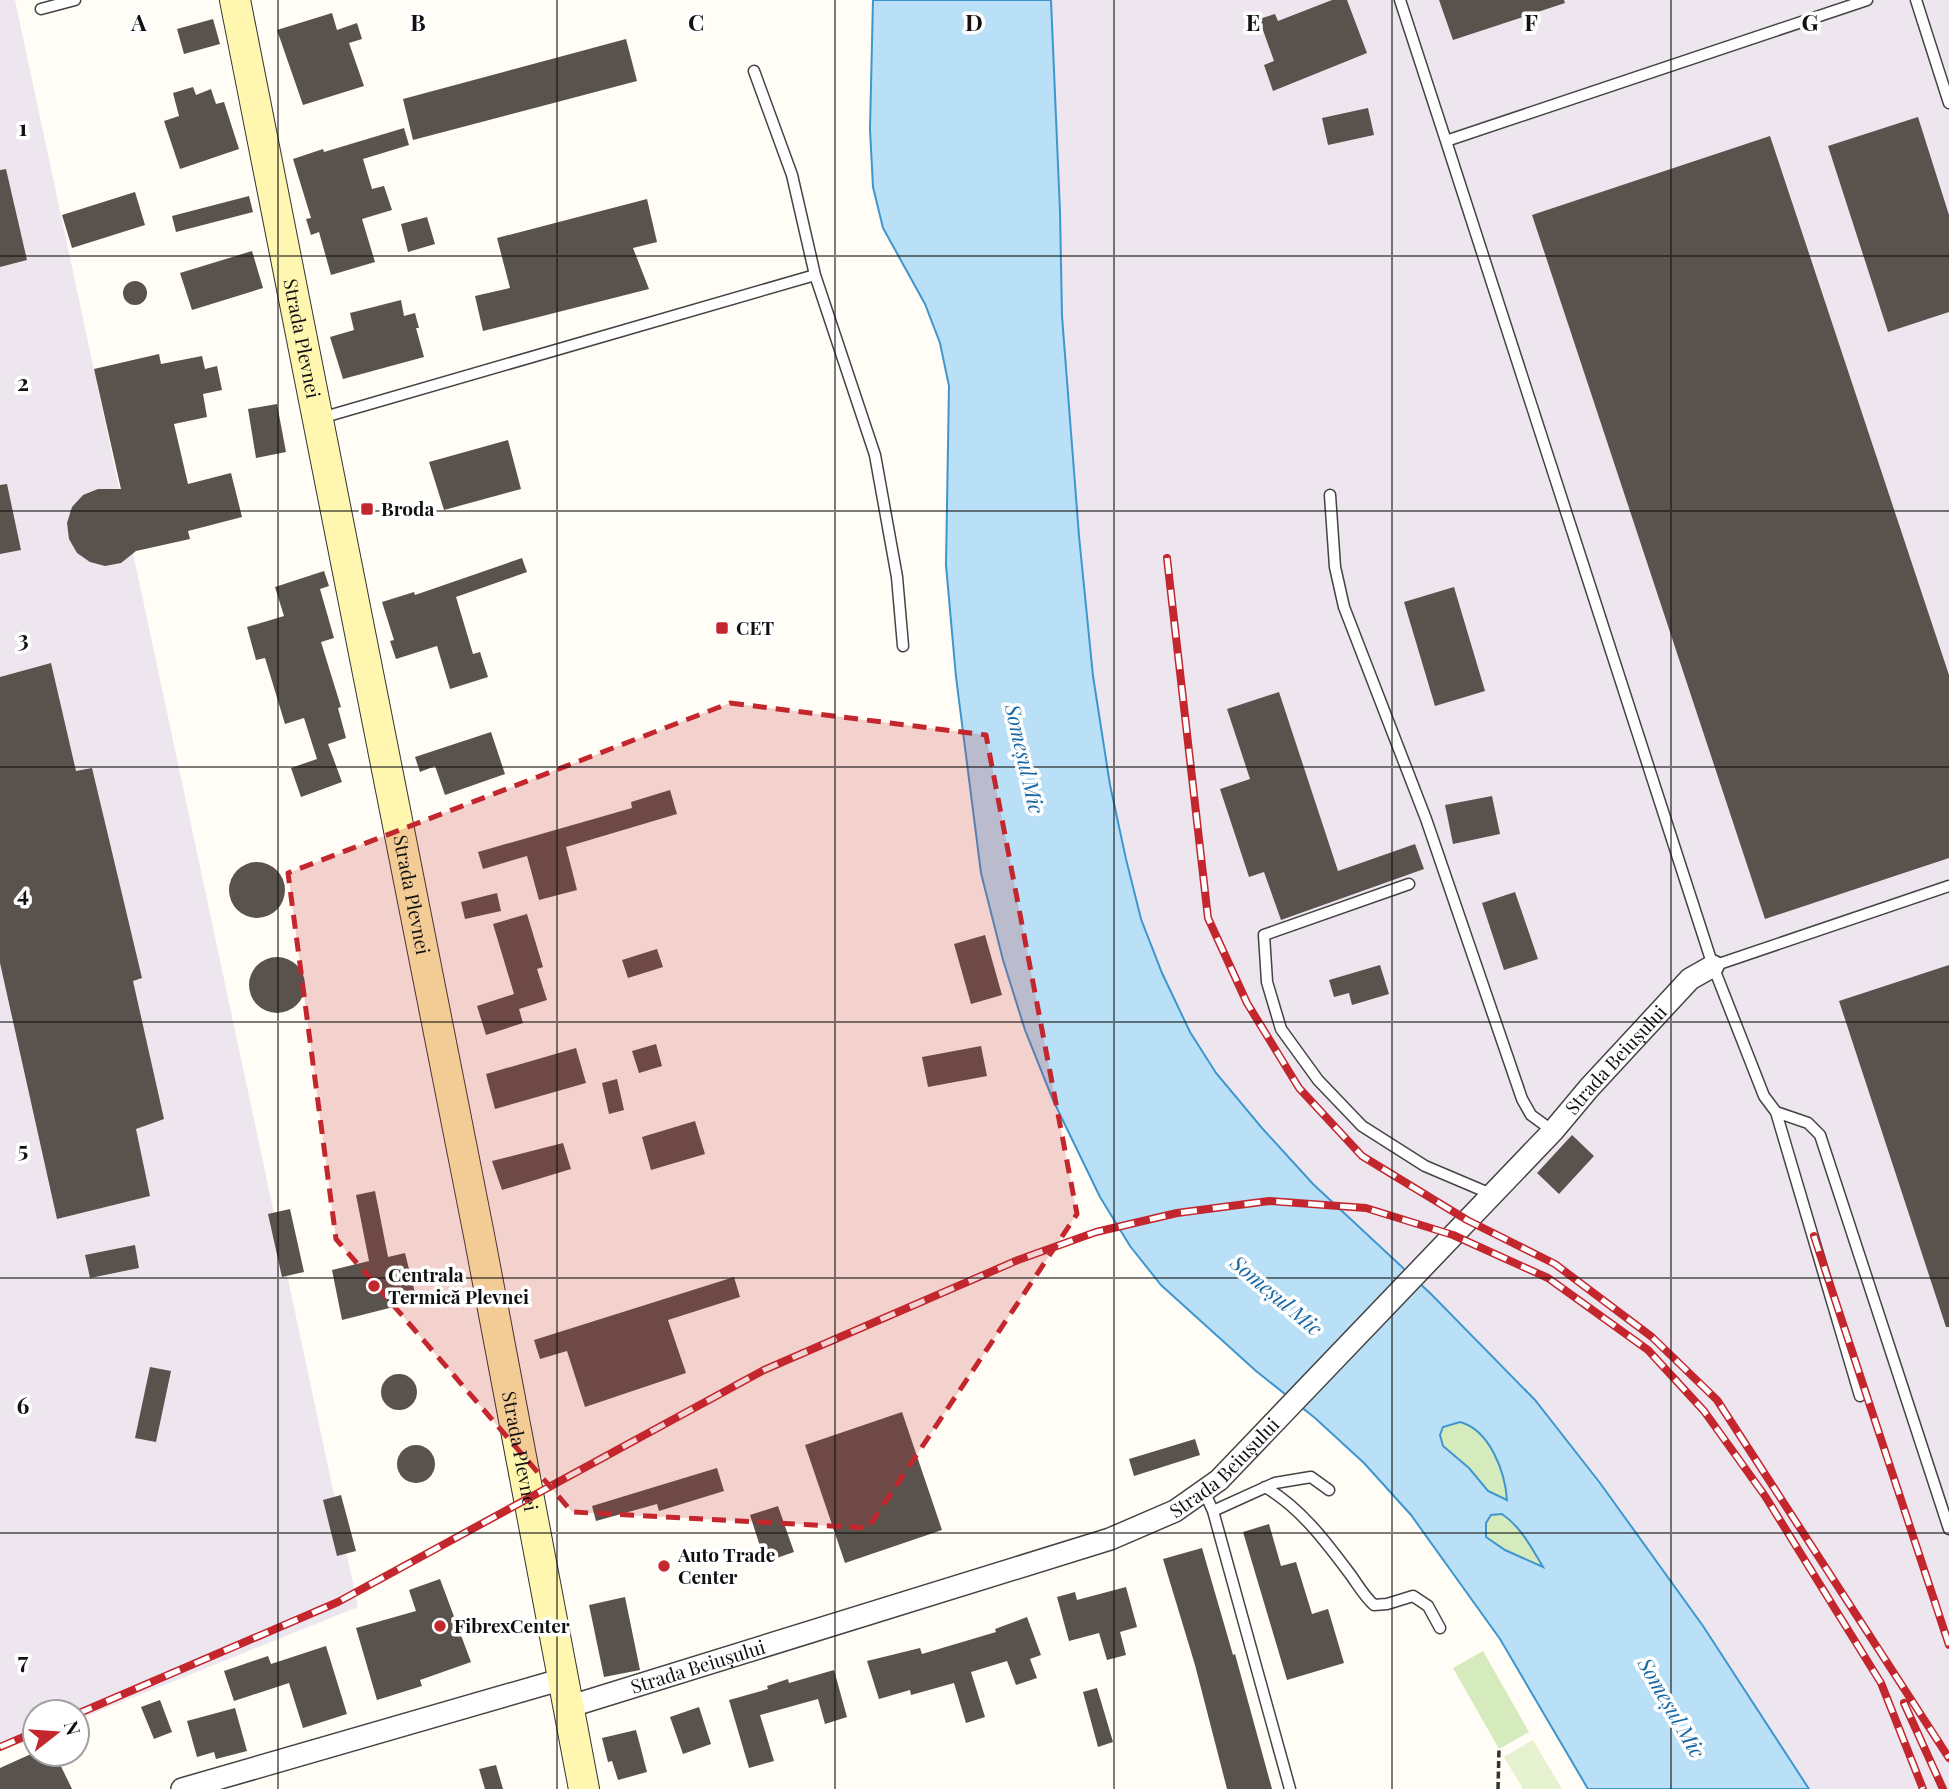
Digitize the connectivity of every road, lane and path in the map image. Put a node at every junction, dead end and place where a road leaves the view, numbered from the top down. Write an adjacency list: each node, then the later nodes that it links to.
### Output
1 (75, 0): 6 (lane)
2 (235, 0): 11 (main road, Strada Plevnei)
3 (1400, 0): 9 (lane)
4 (1867, 0): 9 (lane)
5 (1916, 0): 8 (lane)
6 (41, 9)
7 (754, 71): 10 (lane)
8 (1949, 103)
9 (1446, 141): 16 (lane)
10 (815, 275): 11 (lane); 13 (lane)
11 (318, 419): 27 (main road, Strada Plevnei)
12 (1330, 495): 18 (lane)
13 (903, 646)
14 (1409, 884): 19 (lane)
15 (1949, 886): 16 (lane)
16 (1713, 966): 17 (lane); 18 (street, Strada Beiușului)
17 (1776, 1112): 20 (lane); 25 (lane)
18 (1553, 1131): 19 (street, Strada Beiușului)
19 (1491, 1194): 21 (street, Strada Beiușului)
20 (1860, 1396)
21 (1212, 1485): 24 (lane); 27 (street, Strada Beiușului)
22 (1265, 1487): 23 (lane); 24 (lane); 26 (lane)
23 (1329, 1490)
24 (1213, 1511): 31 (lane)
25 (1949, 1529)
26 (1440, 1628)
27 (565, 1693): 29 (street, Strada Beiușului); 30 (main road, Strada Plevnei)
28 (1499, 1749): 32 (path)
29 (182, 1789)
30 (584, 1789)
31 (1290, 1789)
32 (1499, 1789)

